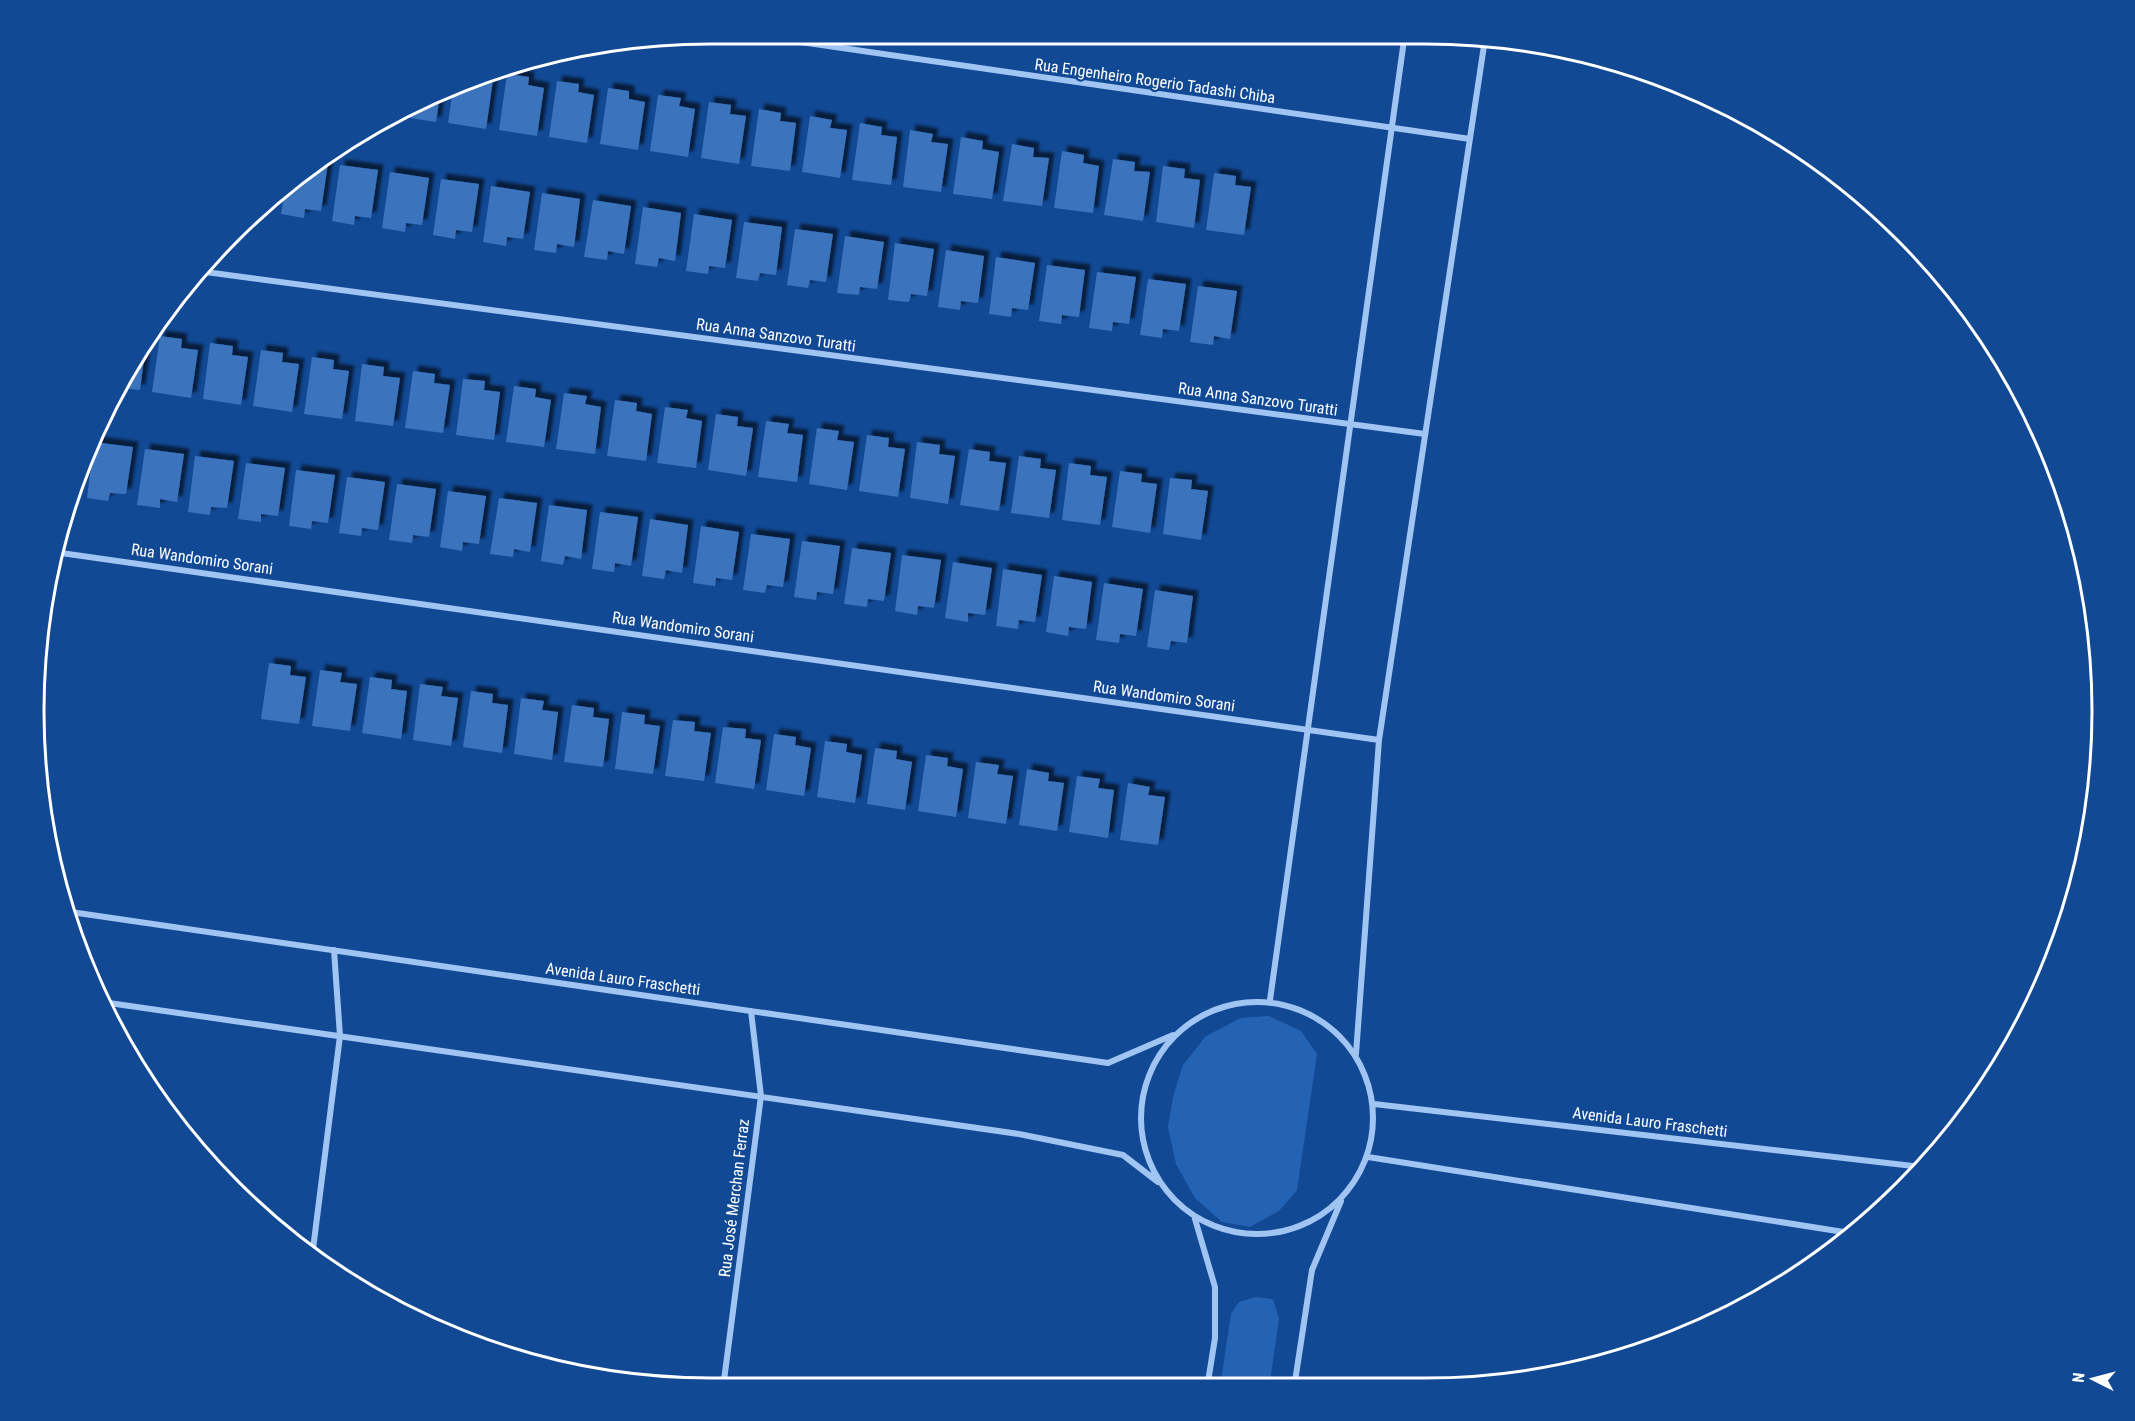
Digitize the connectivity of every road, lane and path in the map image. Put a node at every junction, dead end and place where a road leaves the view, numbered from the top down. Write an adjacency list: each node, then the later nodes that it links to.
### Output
1 (812, 44): 4 (street, Rua Engenheiro Rogerio Tadashi Chiba)
2 (1404, 44): 4 (street)
3 (1484, 46): 5 (street)
4 (1392, 130): 5 (street, Rua Engenheiro Rogerio Tadashi Chiba); 7 (street)
5 (1470, 139): 8 (street)
6 (208, 272): 7 (street, Rua Anna Sanzovo Turatti)
7 (1350, 425): 8 (street, Rua Anna Sanzovo Turatti); 10 (street)
8 (1425, 434): 11 (street)
9 (62, 553): 10 (street, Rua Wandomiro Sorani)
10 (1308, 730): 11 (street, Rua Wandomiro Sorani); 14 (street)
11 (1379, 740): 19 (street)
12 (75, 913): 13 (street, Avenida Lauro Fraschetti)
13 (334, 950): 16 (street, Avenida Lauro Fraschetti); 18 (street)
14 (1270, 1000): 17 (street, Avenida Lauro Fraschetti); 19 (street)
15 (111, 1003): 18 (street)
16 (752, 1011): 17 (street, Avenida Lauro Fraschetti); 20 (street, Rua José Merchan Ferraz)
17 (1173, 1035): 24 (street)
18 (340, 1036): 20 (street); 28 (street)
19 (1356, 1054): 21 (street)
20 (761, 1096): 24 (street); 29 (street, Rua José Merchan Ferraz)
21 (1374, 1104): 22 (street); 23 (street, Avenida Lauro Fraschetti)
22 (1368, 1157): 25 (street); 27 (street)
23 (1911, 1166)
24 (1158, 1182): 26 (street)
25 (1341, 1202): 26 (street); 31 (street)
26 (1195, 1218): 30 (street)
27 (1841, 1231)
28 (313, 1246)
29 (724, 1378)
30 (1209, 1378)
31 (1296, 1378)

